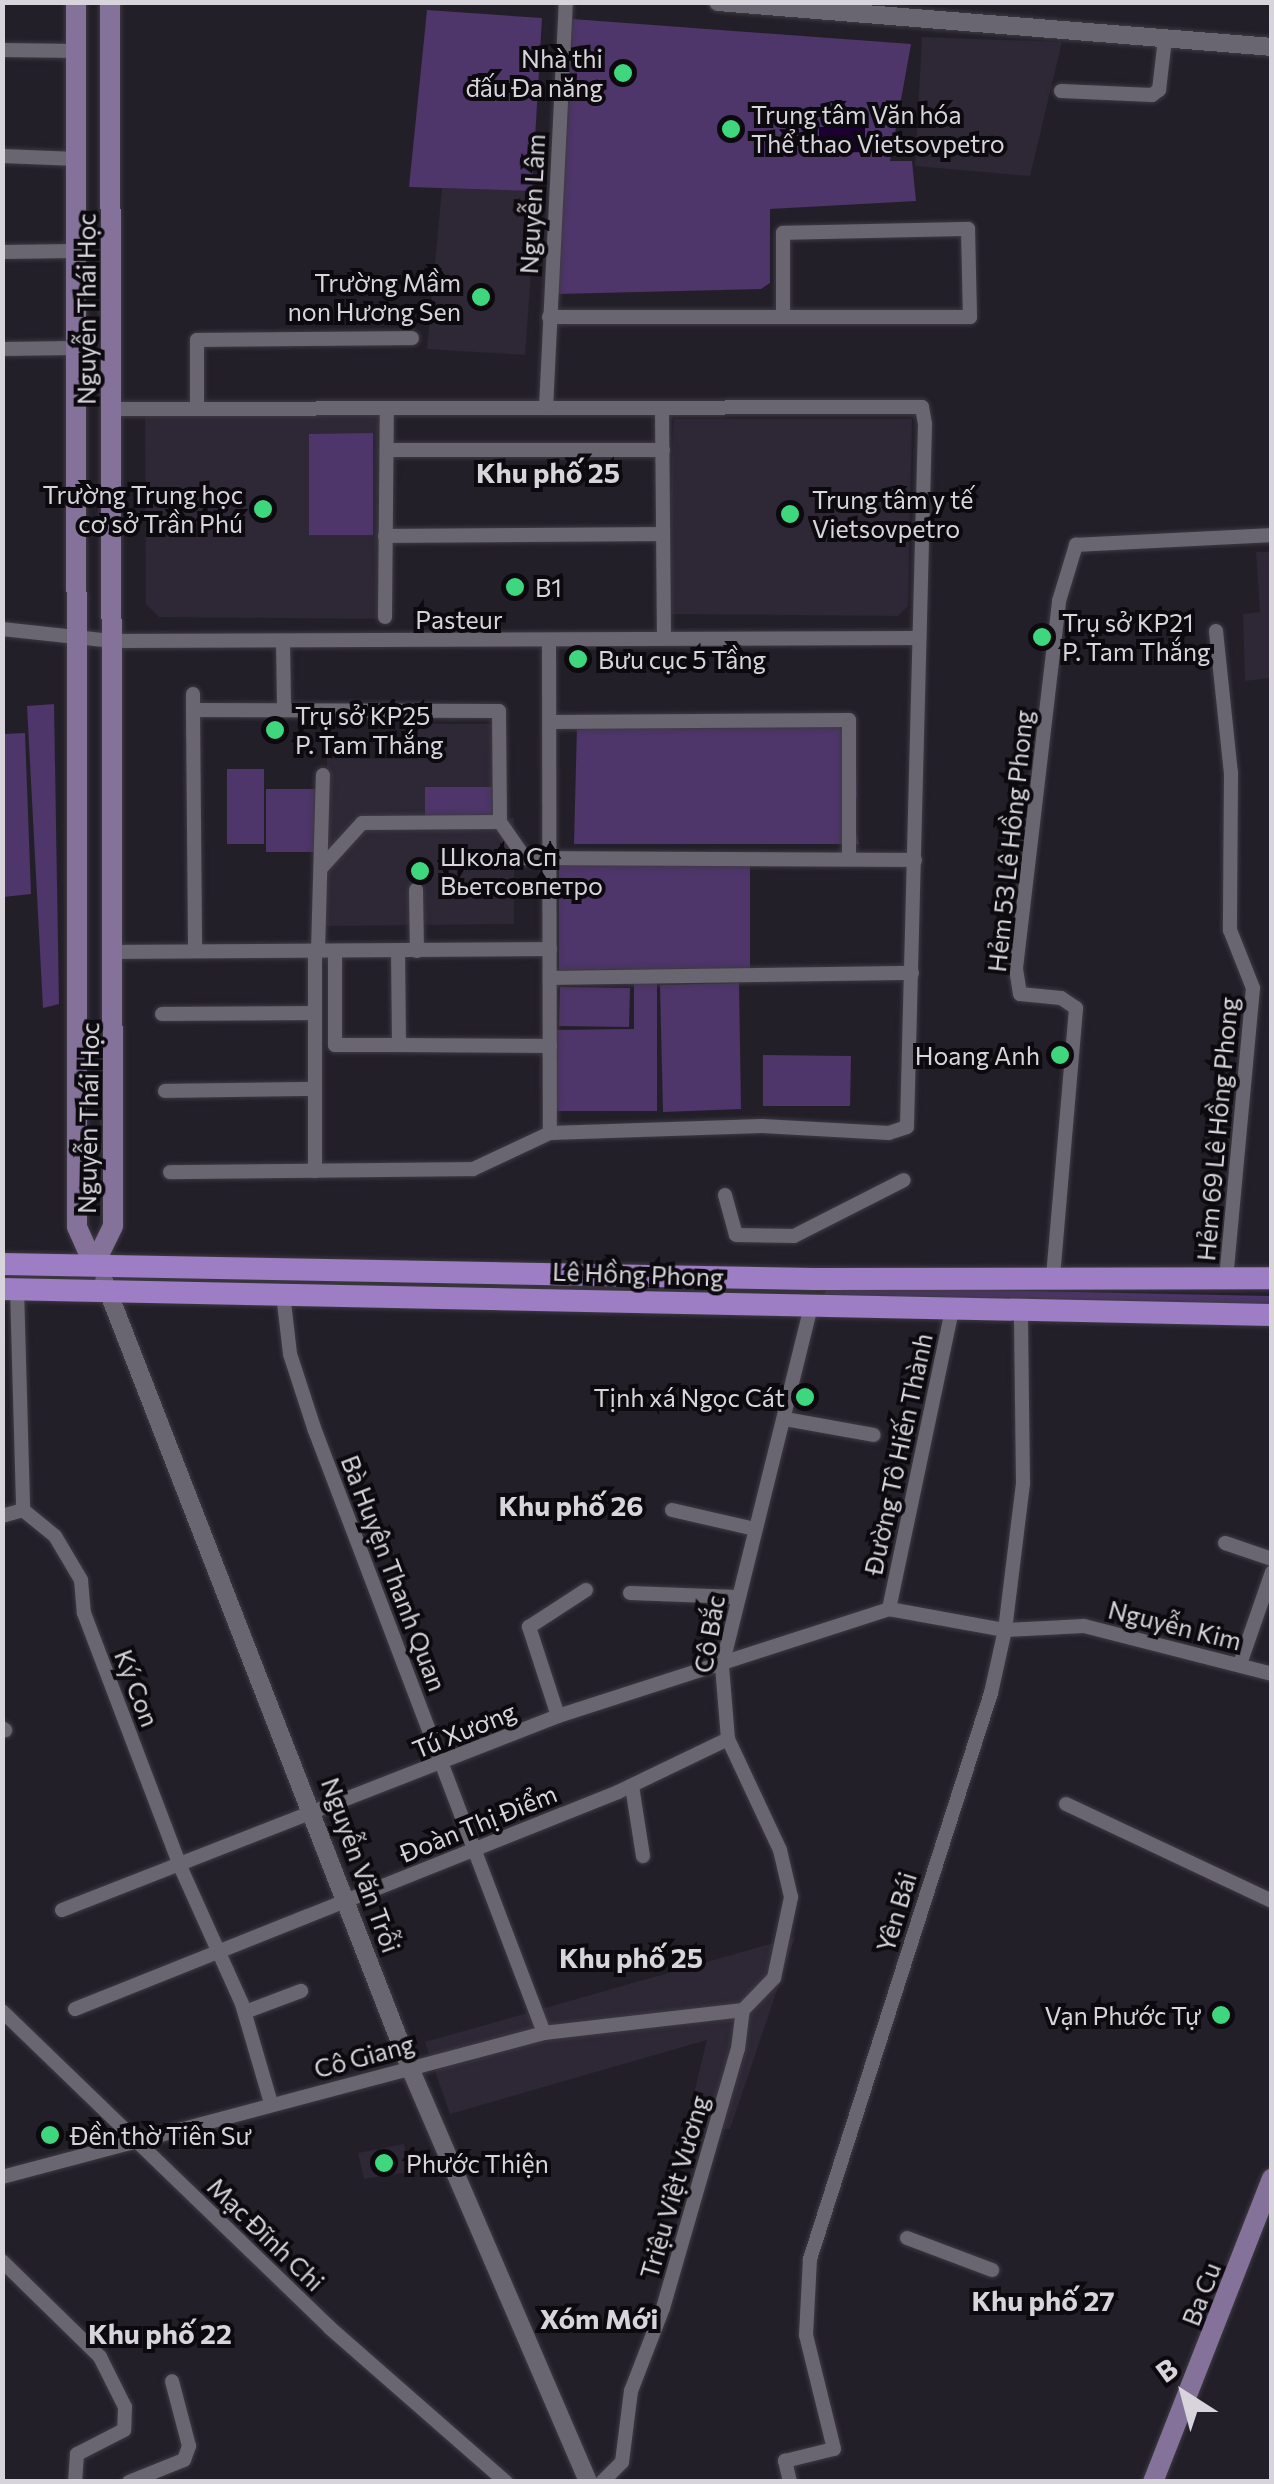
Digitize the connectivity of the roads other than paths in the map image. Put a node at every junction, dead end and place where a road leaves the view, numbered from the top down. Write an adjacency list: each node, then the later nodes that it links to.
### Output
1 (76, 2): 9 (main road, Nguyễn Thái Học)
2 (110, 2): 24 (main road, Nguyễn Thái Học)
3 (566, 2): 16 (street, Nguyễn Lâm)
4 (718, 2): 5 (street)
5 (826, 6): 6 (street)
6 (1164, 38): 7 (street); 10 (street)
7 (1272, 47)
8 (2, 50): 9 (street)
9 (77, 51): 12 (main road, Nguyễn Thái Học)
10 (1062, 91)
11 (2, 156): 12 (street)
12 (77, 159): 13 (main road, Nguyễn Thái Học)
13 (74, 250): 14 (street); 18 (main road, Nguyễn Thái Học)
14 (2, 252)
15 (783, 316): 15 (street); 16 (street)
16 (548, 317): 22 (street, Nguyễn Lâm)
17 (412, 338): 20 (street)
18 (76, 348): 19 (street); 33 (main road, Nguyễn Thái Học)
19 (2, 349)
20 (197, 408): 21 (street); 24 (street)
21 (387, 408): 22 (street); 25 (street)
22 (546, 408): 23 (street)
23 (662, 408): 26 (street); 35 (street)
24 (112, 409): 37 (main road, Nguyễn Thái Học)
25 (387, 450): 26 (street); 29 (street)
26 (663, 450): 27 (street)
27 (663, 534): 29 (street); 34 (street)
28 (1272, 535): 74 (street, Hẻm 53 Lê Hồng Phong)
29 (386, 536): 30 (street)
30 (385, 617)
31 (2, 629): 33 (street, Pasteur)
32 (1216, 631): 75 (street, Hẻm 69 Lê Hồng Phong)
33 (78, 636): 37 (street, Pasteur); 55 (main road, Nguyễn Thái Học)
34 (664, 638): 35 (street, Pasteur); 36 (street, Pasteur)
35 (917, 638): 46 (street)
36 (550, 640): 38 (street, Pasteur); 42 (street)
37 (113, 641): 38 (street, Pasteur); 56 (main road, Nguyễn Thái Học)
38 (283, 641): 40 (street)
39 (193, 694): 41 (street)
40 (284, 708): 41 (street); 44 (street)
41 (193, 710): 57 (street)
42 (552, 722): 45 (street); 47 (street)
43 (323, 775): 48 (street)
44 (500, 822): 47 (street); 48 (street)
45 (849, 860): 46 (street); 47 (street)
46 (915, 860): 58 (street)
47 (550, 862): 50 (street)
48 (322, 868): 51 (street)
49 (416, 890): 54 (street)
50 (550, 949): 54 (street); 59 (street)
51 (317, 951): 52 (street); 57 (street); 60 (street)
52 (335, 951): 53 (street); 62 (street)
53 (398, 951): 54 (street); 62 (street)
54 (417, 951)
55 (80, 952): 56 (main road); 73 (main road, Nguyễn Thái Học)
56 (115, 952): 57 (street); 73 (main road, Nguyễn Thái Học)
57 (196, 952)
58 (912, 973): 59 (street); 66 (street)
59 (551, 978): 63 (street)
60 (314, 1013): 61 (street); 64 (street)
61 (162, 1014)
62 (399, 1045): 63 (street)
63 (550, 1046): 66 (street)
64 (314, 1089): 65 (street); 67 (street)
65 (165, 1091)
66 (550, 1133): 67 (street)
67 (315, 1171): 68 (street)
68 (170, 1172)
69 (904, 1180): 70 (street)
70 (725, 1195)
71 (2, 1264): 72 (main road, Lê Hồng Phong)
72 (55, 1264): 73 (main road, Lê Hồng Phong); 79 (main road)
73 (94, 1264): 77 (main road, Lê Hồng Phong); 80 (street, Nguyễn Văn Trỗi)
74 (1054, 1277): 75 (main road, Lê Hồng Phong); 77 (main road, Lê Hồng Phong)
75 (1226, 1277): 76 (main road, Lê Hồng Phong)
76 (1272, 1278)
77 (813, 1280): 82 (main road)
78 (10, 1289): 79 (main road, Lê Hồng Phong); 86 (street)
79 (54, 1290): 80 (main road, Lê Hồng Phong)
80 (110, 1291): 81 (main road, Lê Hồng Phong); 109 (street, Nguyễn Văn Trỗi)
81 (283, 1294): 82 (main road, Lê Hồng Phong); 106 (street, Bà Huyện Thanh Quan)
82 (811, 1307): 83 (main road, Lê Hồng Phong); 87 (street, Cô Bắc)
83 (952, 1309): 84 (main road, Lê Hồng Phong); 99 (street, Đường Tô Hiến Thành)
84 (1021, 1311): 85 (main road, Lê Hồng Phong); 100 (street, Yên Bái)
85 (1272, 1315)
86 (9, 1416): 89 (street)
87 (785, 1419): 88 (street); 92 (street, Cô Bắc)
88 (874, 1435)
89 (22, 1510): 91 (street); 112 (street, Ký Con)
90 (672, 1510): 92 (street)
91 (2, 1516)
92 (756, 1529): 98 (street, Cô Bắc)
93 (1225, 1544): 94 (street)
94 (1272, 1559)
95 (1272, 1572): 101 (street)
96 (586, 1590): 104 (street)
97 (630, 1593): 98 (street)
98 (737, 1596): 102 (street, Cô Bắc)
99 (889, 1609): 100 (street, Nguyễn Kim); 102 (street, Tú Xương)
100 (1005, 1630): 101 (street, Nguyễn Kim); 137 (street, Yên Bái)
101 (1240, 1664): 103 (street, Nguyễn Kim)
102 (722, 1666): 104 (street, Tú Xương); 105 (street, Cô Bắc)
103 (1272, 1674)
104 (558, 1716): 106 (street, Tú Xương)
105 (728, 1739): 107 (street, Đoàn Thị Điểm); 119 (street, Cô Bắc)
106 (444, 1762): 109 (street, Tú Xương); 110 (street, Bà Huyện Thanh Quan)
107 (632, 1786): 110 (street, Đoàn Thị Điểm); 111 (street)
108 (1066, 1804): 114 (street)
109 (315, 1812): 112 (street, Tú Xương); 113 (street, Nguyễn Văn Trỗi)
110 (475, 1846): 113 (street, Đoàn Thị Điểm); 122 (street, Bà Huyện Thanh Quan)
111 (642, 1856)
112 (180, 1866): 115 (street, Tú Xương); 116 (street, Ký Con)
113 (346, 1900): 116 (street, Đoàn Thị Điểm); 123 (street, Nguyễn Văn Trỗi)
114 (1272, 1901)
115 (62, 1910)
116 (217, 1951): 118 (street, Đoàn Thị Điểm); 121 (street, Ký Con)
117 (301, 1991): 121 (street)
118 (75, 2009)
119 (743, 2010): 122 (street, Cô Giang); 136 (street, Triệu Việt Vương)
120 (2, 2011): 125 (street, Mạc Đĩnh Chi)
121 (245, 2012): 124 (street, Ký Con)
122 (544, 2033): 123 (street, Cô Giang)
123 (410, 2068): 124 (street, Cô Giang); 135 (street, Nguyễn Văn Trỗi)
124 (271, 2103): 125 (street, Cô Giang)
125 (138, 2142): 126 (street, Cô Giang); 134 (street, Mạc Đĩnh Chi)
126 (2, 2177)
127 (1272, 2179): 138 (main road, Ba Cu)
128 (907, 2238): 130 (street)
129 (2, 2261): 132 (street)
130 (992, 2270)
131 (172, 2381): 133 (street)
132 (75, 2482)
133 (129, 2482)
134 (506, 2482)
135 (588, 2482)
136 (602, 2482)
137 (790, 2482)
138 (1153, 2482)

